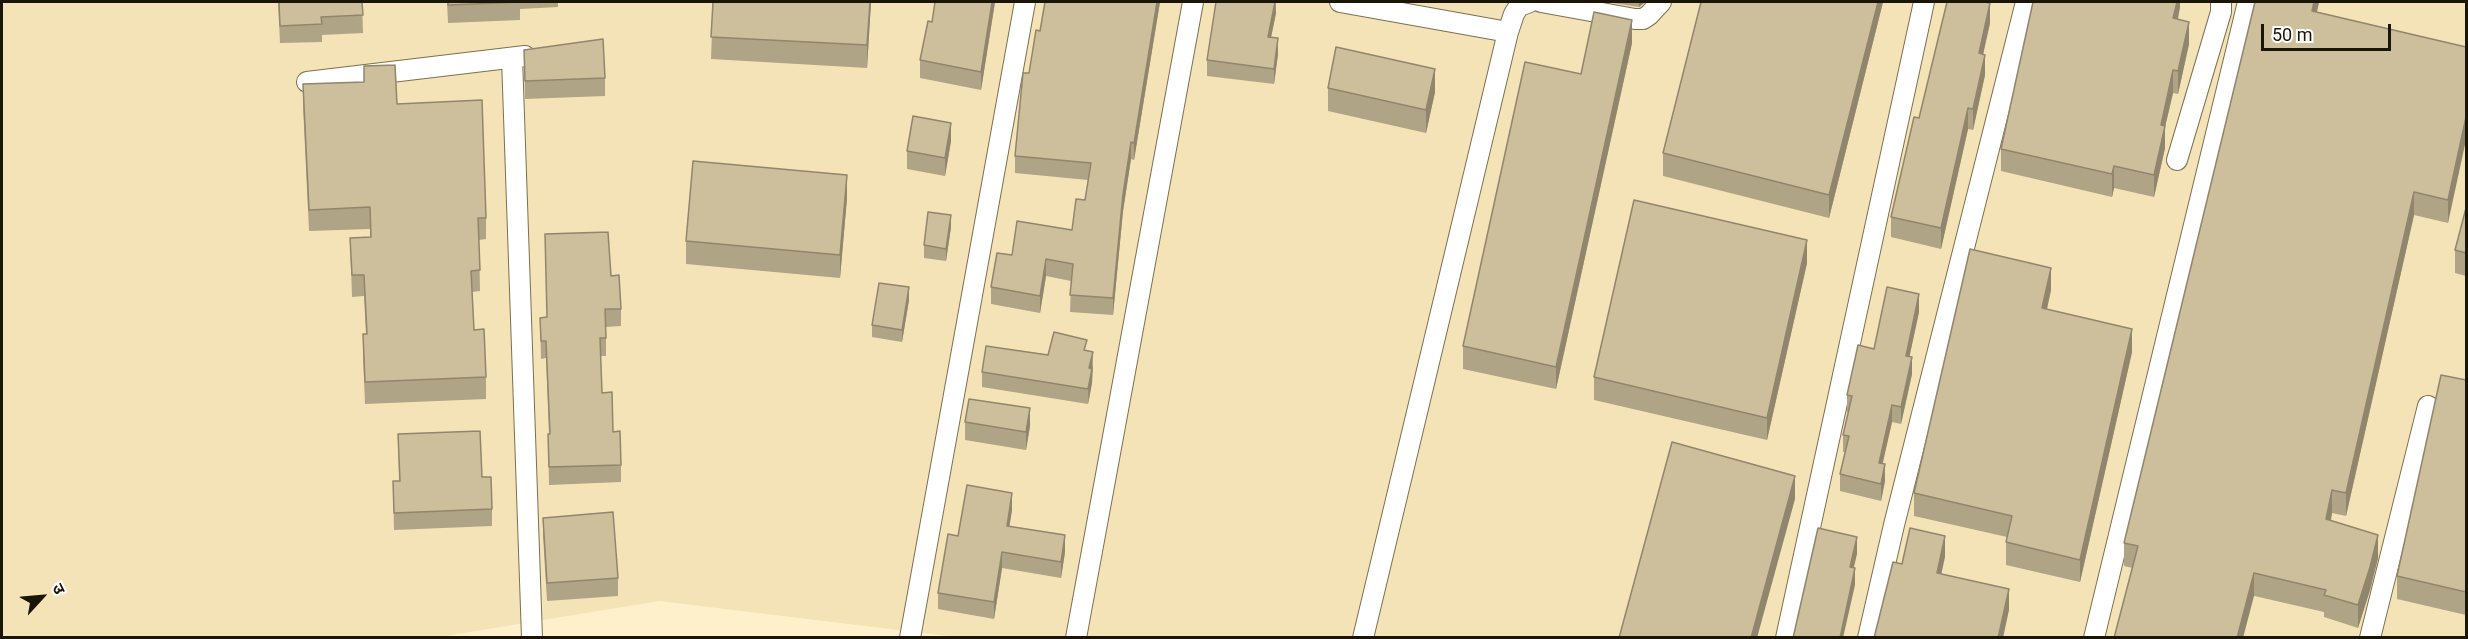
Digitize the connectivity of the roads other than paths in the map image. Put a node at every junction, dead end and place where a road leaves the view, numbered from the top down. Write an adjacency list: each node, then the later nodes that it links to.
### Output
1 (1025, 2): 18 (lane)
2 (1193, 2): 19 (lane)
3 (1340, 2): 11 (lane)
4 (1530, 2): 11 (lane)
5 (1542, 2): 6 (lane)
6 (1661, 2)
7 (1924, 2): 21 (lane)
8 (2026, 2): 22 (lane)
9 (2221, 2): 15 (lane)
10 (2248, 2): 23 (lane)
11 (1508, 32): 20 (lane)
12 (543, 54): 13 (lane)
13 (512, 57): 14 (lane); 17 (lane)
14 (307, 82)
15 (2177, 160)
16 (2428, 406): 24 (lane)
17 (532, 638)
18 (910, 638)
19 (1076, 638)
20 (1363, 638)
21 (1786, 638)
22 (1868, 638)
23 (2094, 638)
24 (2370, 638)

